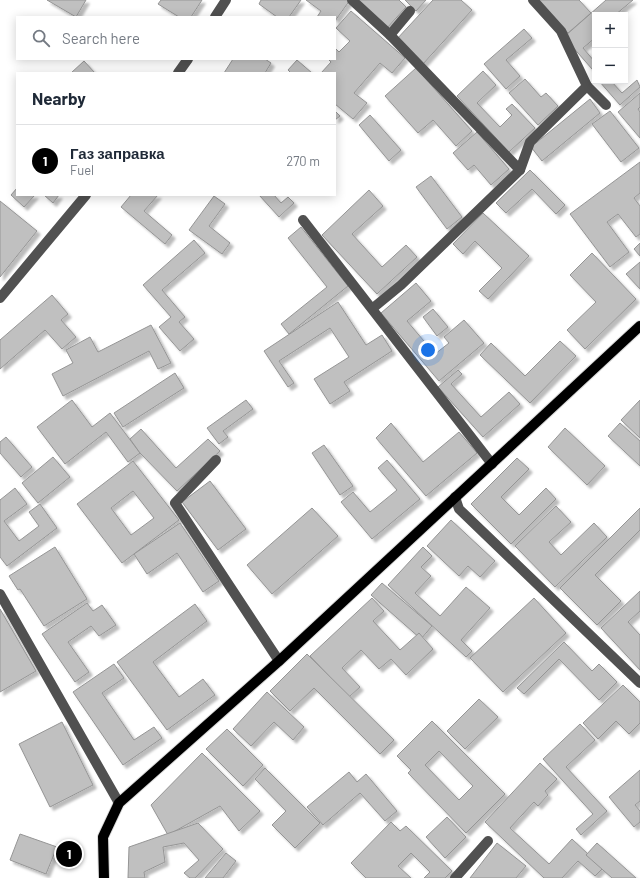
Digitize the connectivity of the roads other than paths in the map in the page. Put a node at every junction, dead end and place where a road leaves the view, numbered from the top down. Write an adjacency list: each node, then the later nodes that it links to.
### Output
1 (226, 0): 5 (street)
2 (352, 0): 6 (street)
3 (533, 0): 9 (street)
4 (410, 11): 6 (street)
5 (216, 16)
6 (390, 35): 11 (street)
7 (187, 60): 8 (street)
8 (179, 72)
9 (587, 86): 10 (street); 11 (street)
10 (606, 105)
11 (520, 170): 15 (street)
12 (85, 196): 14 (street)
13 (303, 220): 15 (street)
14 (0, 298)
15 (373, 308): 18 (street)
16 (640, 326): 18 (main road)
17 (216, 460): 21 (street)
18 (492, 464): 19 (main road)
19 (455, 497): 21 (main road); 22 (street)
20 (0, 594): 23 (street)
21 (279, 661): 23 (main road)
22 (640, 683)
23 (119, 803): 25 (main road)
24 (488, 841): 26 (street)
25 (104, 878)
26 (455, 878)

